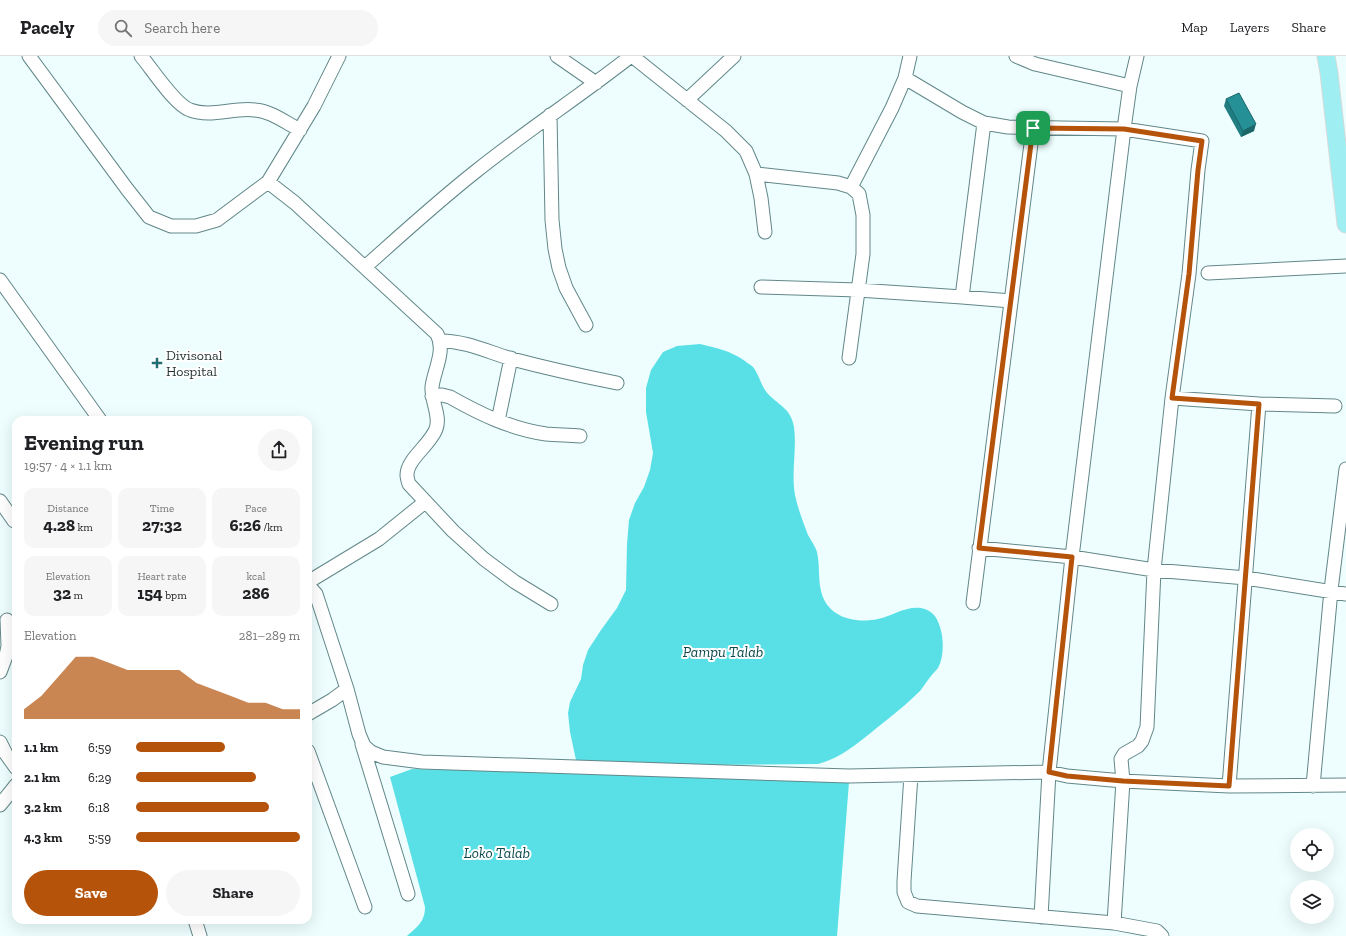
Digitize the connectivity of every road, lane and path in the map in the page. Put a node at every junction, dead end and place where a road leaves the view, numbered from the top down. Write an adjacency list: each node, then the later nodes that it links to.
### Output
1 (141, 56): 20 (street)
2 (339, 56): 20 (street)
3 (557, 56): 12 (street)
4 (632, 56): 12 (street); 14 (street)
5 (734, 56): 14 (street)
6 (910, 56): 11 (street)
7 (1016, 56): 13 (street)
8 (1137, 56): 13 (street)
9 (1326, 56): 17 (main road)
10 (32, 57): 22 (street)
11 (905, 78): 16 (street); 23 (street)
12 (596, 83): 15 (street)
13 (1130, 86): 19 (street)
14 (687, 100): 21 (street)
15 (550, 116): 27 (street); 34 (street)
16 (984, 123): 18 (street); 32 (street)
17 (1341, 125): 24 (main road)
18 (1033, 128): 19 (street); 33 (street)
19 (1124, 129): 40 (street); 51 (street)
20 (300, 130): 22 (street)
21 (756, 174): 23 (street); 25 (street)
22 (268, 182): 27 (street)
23 (851, 187): 31 (street)
24 (1346, 224)
25 (765, 232)
26 (1346, 266): 28 (street)
27 (365, 267): 35 (street)
28 (1208, 273)
29 (0, 280): 43 (street)
30 (761, 287): 31 (street)
31 (858, 290): 32 (street); 37 (street)
32 (962, 297): 33 (street)
33 (1011, 301): 50 (street)
34 (586, 325)
35 (440, 341): 36 (street); 39 (street)
36 (511, 358): 38 (street); 44 (street)
37 (850, 358)
38 (617, 383)
39 (432, 396): 44 (street); 48 (street)
40 (1172, 398): 41 (street); 52 (street)
41 (1259, 404): 42 (street); 53 (street)
42 (1335, 406)
43 (97, 416)
44 (498, 421): 45 (street)
45 (580, 436)
46 (1346, 469): 56 (street)
47 (0, 501): 49 (street)
48 (425, 502): 54 (street); 59 (street)
49 (12, 518)
50 (979, 548): 51 (street); 58 (street)
51 (1072, 557): 52 (street); 70 (street)
52 (1154, 570): 53 (street); 72 (street)
53 (1246, 578): 56 (street); 73 (street)
54 (312, 581)
55 (312, 589): 64 (street)
56 (1331, 590): 57 (street); 74 (street)
57 (1346, 594)
58 (973, 602)
59 (551, 604)
60 (8, 620): 61 (street)
61 (8, 634): 62 (street); 63 (street)
62 (12, 644)
63 (0, 672)
64 (347, 690): 65 (street); 66 (street)
65 (312, 712)
66 (359, 734): 71 (street); 78 (street)
67 (0, 742): 68 (street)
68 (12, 762)
69 (312, 762): 79 (street)
70 (1049, 772): 71 (street); 72 (street); 80 (street)
71 (911, 775): 80 (street)
72 (1123, 781): 73 (street); 81 (street)
73 (1229, 786): 74 (street)
74 (1313, 786): 75 (street)
75 (1346, 786)
76 (12, 790): 77 (street)
77 (0, 805)
78 (408, 894)
79 (365, 907)
80 (1041, 917): 81 (street)
81 (1114, 923): 84 (street)
82 (197, 924): 83 (street)
83 (200, 936)
84 (1162, 936)

